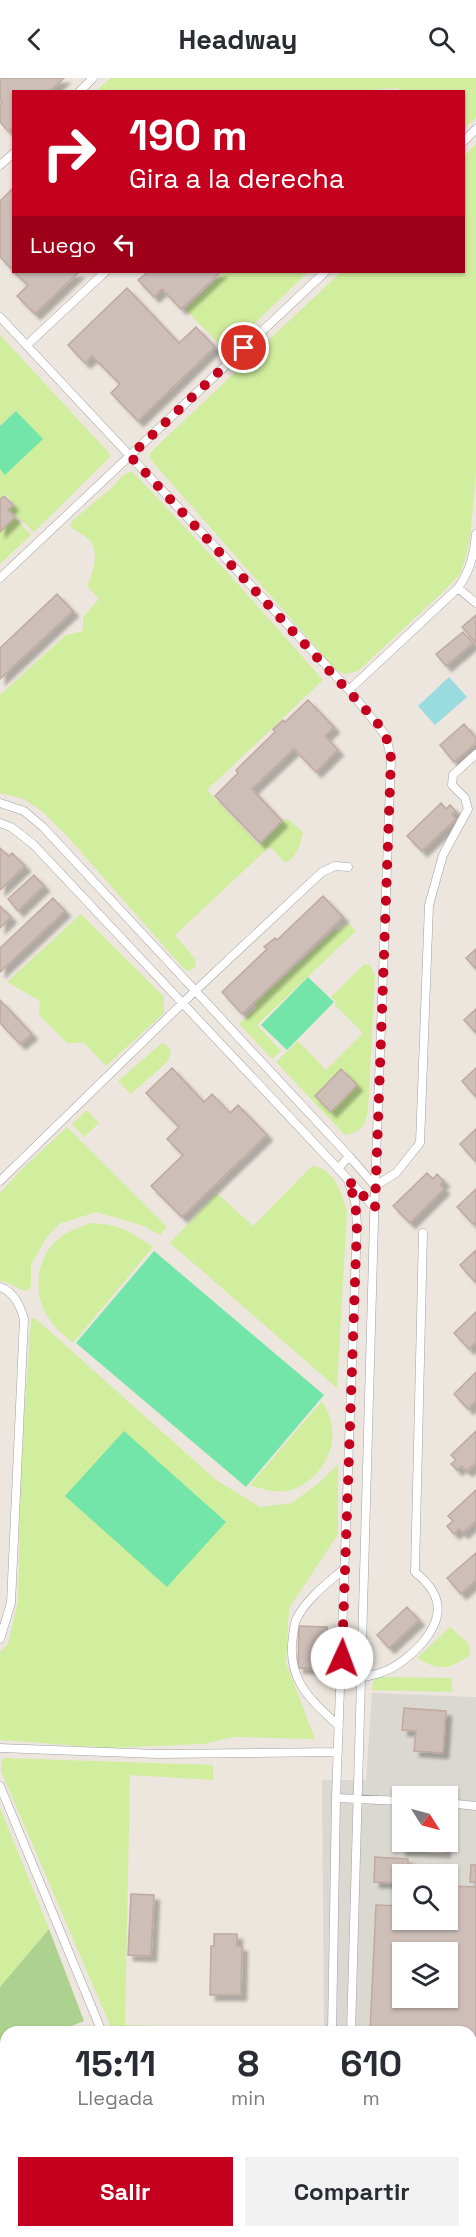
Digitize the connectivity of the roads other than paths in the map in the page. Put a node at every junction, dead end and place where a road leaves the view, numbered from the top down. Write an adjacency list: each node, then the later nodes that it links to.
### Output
1 (93, 78): 2 (lane)
2 (81, 90)
3 (476, 129): 4 (lane)
4 (465, 140)
5 (12, 155): 6 (lane)
6 (0, 165)
7 (104, 273): 10 (lane)
8 (324, 273): 11 (lane)
9 (0, 317): 10 (lane)
10 (27, 345): 11 (lane)
11 (130, 456): 13 (lane); 16 (lane)
12 (476, 534): 14 (lane)
13 (0, 578)
14 (458, 588): 15 (lane); 16 (lane)
15 (476, 603)
16 (349, 690): 27 (lane)
17 (476, 754): 27 (lane)
18 (0, 803): 21 (lane)
19 (0, 823): 22 (lane)
20 (348, 867): 21 (lane)
21 (195, 991): 22 (lane); 23 (lane)
22 (183, 1004): 24 (lane); 26 (lane)
23 (349, 1156): 24 (lane); 27 (lane)
24 (338, 1169): 25 (lane)
25 (348, 1180): 28 (lane); 31 (lane)
26 (0, 1181)
27 (375, 1186): 28 (lane)
28 (375, 1208): 33 (lane)
29 (423, 1233): 33 (lane)
30 (0, 1287): 32 (lane)
31 (345, 1568): 34 (lane); 34 (lane)
32 (0, 1638)
33 (360, 1678): 39 (lane)
34 (339, 1726): 36 (lane)
35 (0, 1749): 36 (lane)
36 (338, 1752): 38 (lane)
37 (0, 1786): 43 (lane)
38 (336, 1798): 39 (lane); 44 (lane)
39 (357, 1799): 40 (lane); 45 (lane)
40 (392, 1801)
41 (458, 1804): 42 (lane)
42 (476, 1806)
43 (100, 2026)
44 (332, 2026)
45 (351, 2026)

